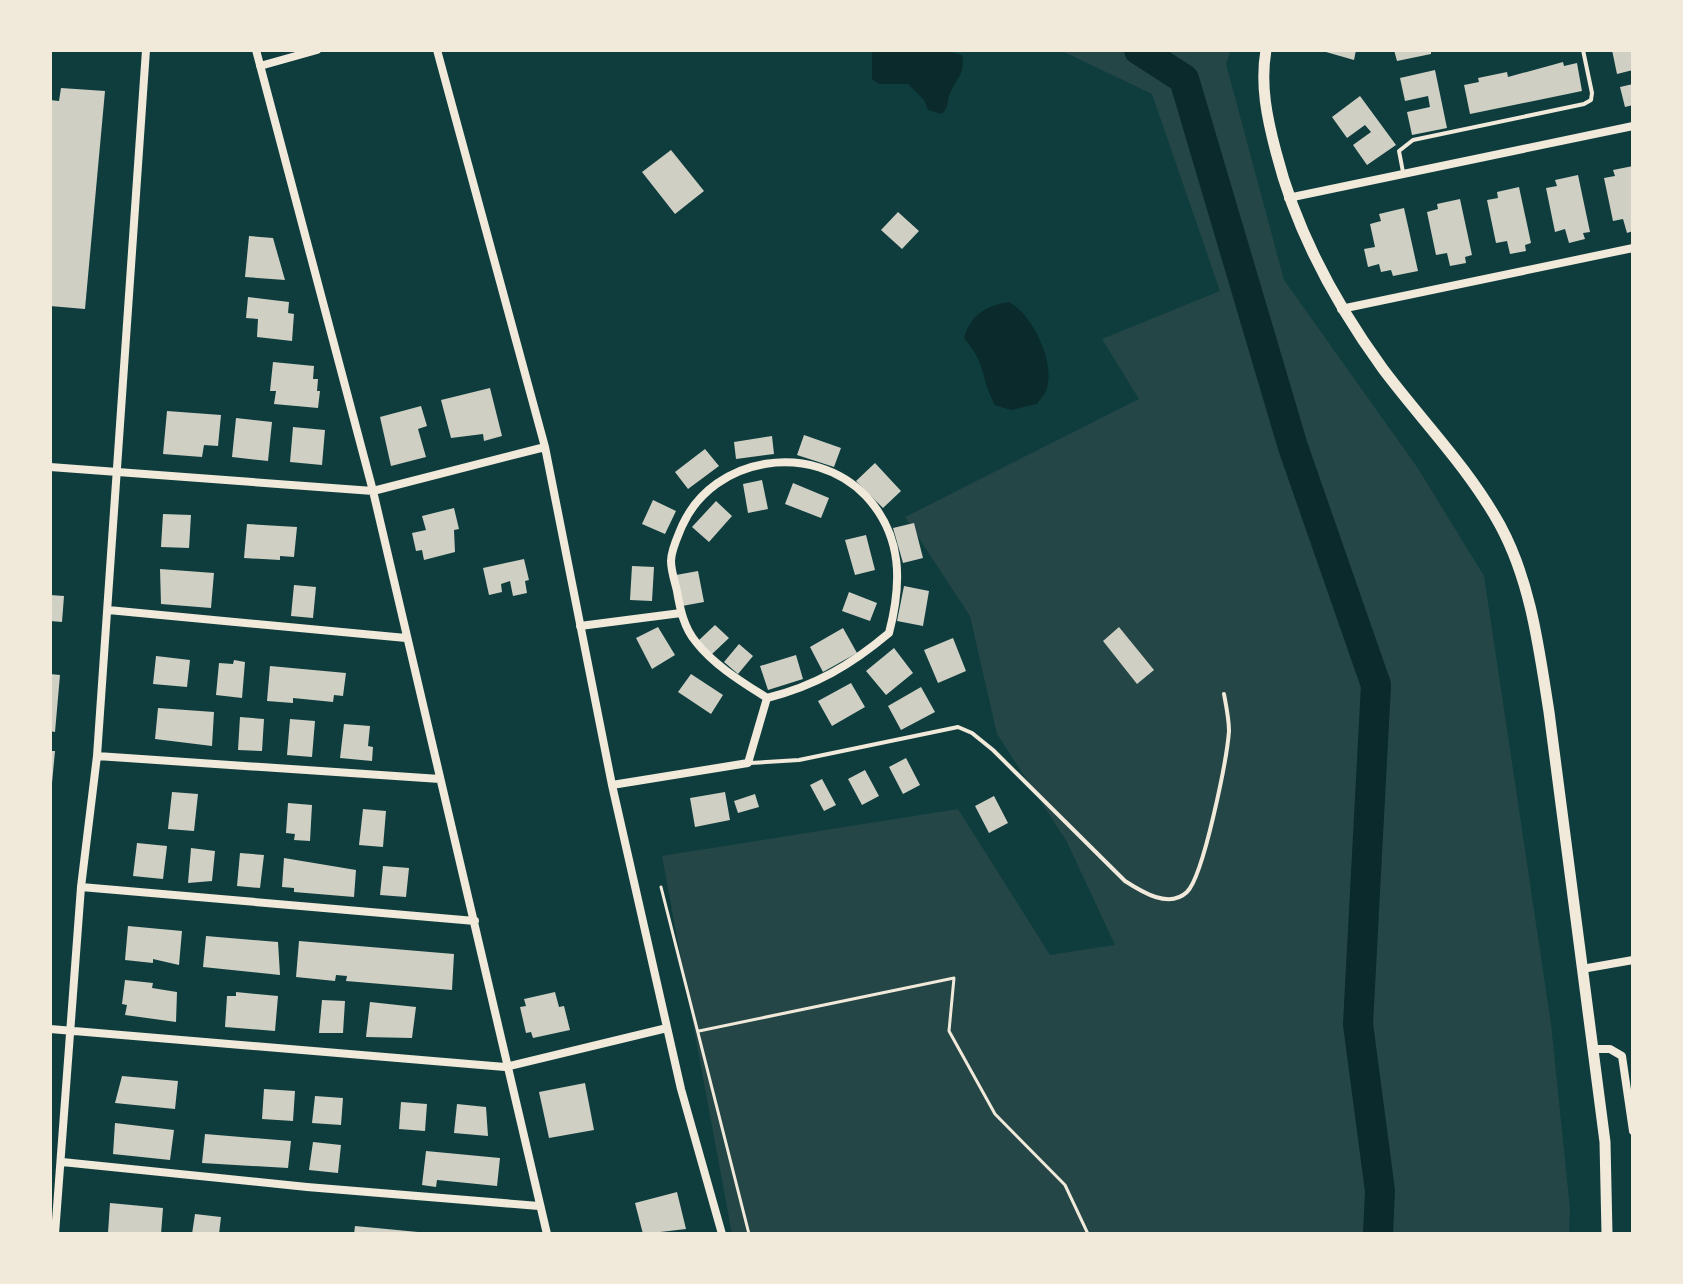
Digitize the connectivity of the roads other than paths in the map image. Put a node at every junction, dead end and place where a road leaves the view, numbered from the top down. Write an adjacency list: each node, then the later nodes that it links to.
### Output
1 (146, 50): 17 (street)
2 (256, 50): 9 (street)
3 (317, 50): 9 (street)
4 (437, 50): 15 (street)
5 (1266, 50): 12 (street)
6 (1453, 50): 7 (lane)
7 (1467, 50)
8 (1583, 50): 11 (lane)
9 (260, 66): 18 (street)
10 (1633, 126): 11 (street)
11 (1403, 173): 12 (street)
12 (1288, 198): 14 (street)
13 (1633, 248): 14 (street)
14 (1340, 309): 32 (street)
15 (545, 447): 18 (street); 21 (street)
16 (50, 467): 17 (street)
17 (115, 472): 18 (street); 19 (street)
18 (373, 491): 22 (street)
19 (108, 610): 22 (street); 25 (street)
20 (681, 613): 21 (street); 24 (street); 24 (street)
21 (580, 626): 28 (street)
22 (406, 638): 27 (street)
23 (1224, 694): 26 (lane)
24 (767, 698): 26 (street)
25 (97, 756): 27 (street); 29 (street)
26 (748, 763): 28 (street)
27 (440, 779): 30 (street)
28 (612, 785): 33 (street)
29 (81, 887): 30 (street); 35 (street)
30 (475, 921): 37 (street)
31 (1633, 960): 32 (street)
32 (1582, 969): 36 (street)
33 (667, 1028): 37 (street); 43 (street)
34 (50, 1029): 35 (street)
35 (72, 1031): 37 (street); 39 (street)
36 (1592, 1049): 38 (street); 44 (street)
37 (505, 1067): 40 (street)
38 (1633, 1131)
39 (62, 1162): 40 (street); 41 (street)
40 (539, 1206): 42 (street)
41 (55, 1234)
42 (547, 1234)
43 (722, 1234)
44 (1607, 1234)

